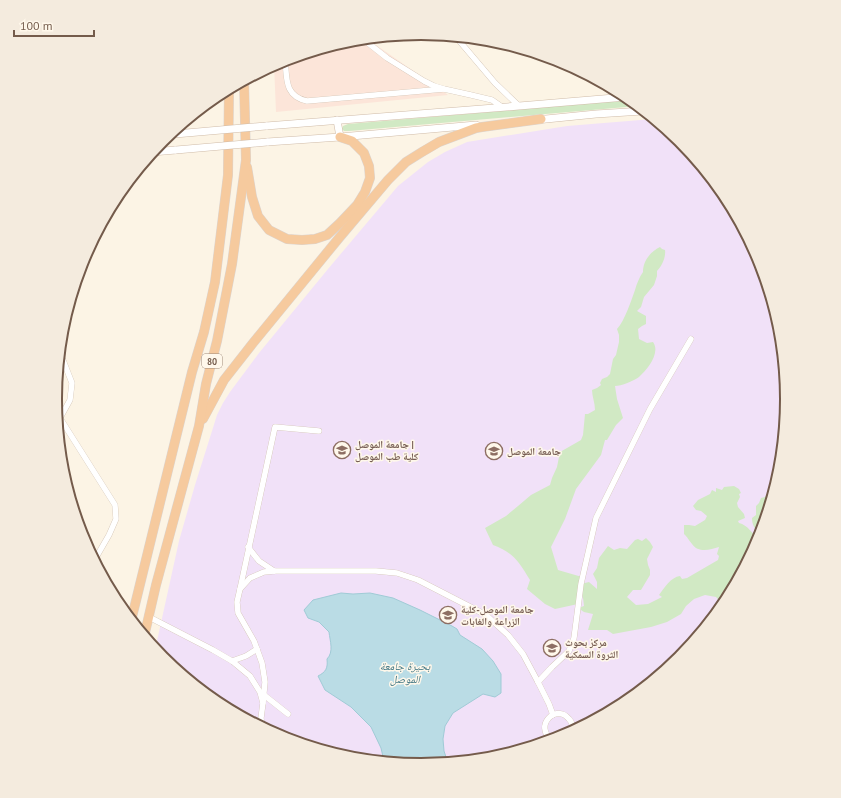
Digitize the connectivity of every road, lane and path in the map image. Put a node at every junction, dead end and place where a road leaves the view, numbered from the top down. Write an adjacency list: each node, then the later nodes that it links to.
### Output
1 (461, 43): 8 (street)
2 (369, 44): 5 (street)
3 (286, 66): 5 (street)
4 (244, 86): 16 (highway, 80)
5 (444, 89): 9 (street)
6 (229, 96): 27 (highway, 80)
7 (615, 98): 8 (main road)
8 (518, 106): 9 (main road)
9 (502, 107): 12 (main road)
10 (635, 111): 11 (main road)
11 (541, 119): 14 (main road); 21 (highway)
12 (337, 120): 13 (main road, bridge); 14 (main road)
13 (179, 133)
14 (340, 137): 15 (main road, bridge); 16 (highway)
15 (161, 151)
16 (246, 160): 21 (highway, 80)
17 (691, 339): 32 (street)
18 (64, 362): 19 (street)
19 (62, 413)
20 (62, 426): 24 (street)
21 (199, 426): 28 (highway, 80)
22 (319, 431): 23 (street)
23 (248, 547): 25 (street); 26 (street)
24 (98, 555)
25 (274, 571): 26 (street); 32 (street)
26 (240, 589): 30 (street)
27 (133, 613)
28 (149, 617): 29 (highway, 80); 31 (street)
29 (146, 630)
30 (256, 649): 31 (street); 33 (street)
31 (232, 661): 34 (street)
32 (538, 682): 36 (street)
33 (264, 695): 34 (street); 35 (street)
34 (263, 703): 37 (street)
35 (288, 714)
36 (552, 715): 38 (street); 39 (street)
37 (261, 721)
38 (572, 724)
39 (547, 735)

